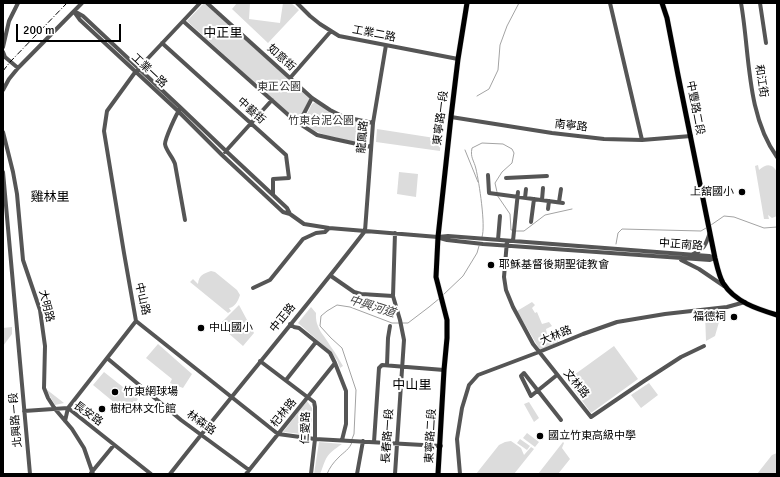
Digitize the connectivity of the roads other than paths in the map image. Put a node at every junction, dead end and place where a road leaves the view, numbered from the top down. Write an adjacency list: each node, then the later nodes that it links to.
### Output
1 (18, 3): 17 (street)
2 (82, 3): 11 (street)
3 (200, 3): 12 (street, 中山路)
4 (207, 3): 22 (street, 如意街)
5 (297, 3): 13 (street, 工業二路)
6 (467, 3): 19 (main road, 東寧路一段)
7 (610, 3): 33 (street)
8 (662, 3): 32 (main road, 中豐路二段)
9 (741, 3): 37 (street, 和江街)
10 (760, 3): 15 (street)
11 (74, 11): 20 (street); 21 (street, 工業一路)
12 (183, 21): 14 (street, 中山路); 25 (street)
13 (331, 31): 16 (street, 工業二路); 22 (street)
14 (162, 43): 21 (street, 中山路); 28 (street, 中藝街)
15 (766, 43)
16 (386, 46): 19 (street, 工業二路); 30 (street, 龍鳳路)
17 (3, 48)
18 (3, 52): 20 (street)
19 (458, 59): 27 (main road, 東寧路一段)
20 (18, 68): 23 (street)
21 (137, 70): 26 (street, 工業一路); 75 (street, 中山路)
22 (290, 78): 24 (street, 如意街)
23 (3, 90)
24 (312, 98): 29 (street); 30 (street, 如意街)
25 (272, 100): 28 (street); 29 (street)
26 (180, 109): 35 (street, 工業一路); 36 (street, 工業一路); 55 (street)
27 (451, 117): 33 (street, 南寧路); 61 (main road, 東寧路一段)
28 (251, 123): 35 (street); 46 (street, 中藝街)
29 (299, 123): 34 (street)
30 (373, 123): 34 (street, 龍鳳路)
31 (3, 132): 95 (street, 大明路)
32 (691, 136): 33 (street, 南寧路); 59 (main road, 中豐路二段)
33 (642, 140)
34 (371, 147): 58 (street, 龍鳳路)
35 (226, 151): 36 (street); 46 (street, 工業一路)
36 (222, 156): 53 (street, 工業一路)
37 (777, 157)
38 (3, 172): 96 (street, 北興路ㄧ段)
39 (488, 175): 47 (street)
40 (547, 176): 41 (street)
41 (506, 178)
42 (544, 188): 50 (street)
43 (526, 189): 48 (street)
44 (561, 189): 51 (street)
45 (518, 192): 47 (street)
46 (273, 195): 53 (street, 工業一路)
47 (518, 197): 48 (street); 64 (street)
48 (525, 198): 49 (street)
49 (534, 199): 50 (street); 56 (street)
50 (542, 200): 51 (street)
51 (549, 201): 52 (street)
52 (548, 209)
53 (290, 214): 57 (street, 工業一路)
54 (500, 216): 62 (street)
55 (185, 220)
56 (531, 222)
57 (329, 228): 58 (street, 工業一路); 70 (street)
58 (365, 231): 60 (street); 69 (street, 中正路)
59 (710, 232): 66 (street); 68 (main road)
60 (395, 233): 61 (street); 72 (street, 長春路一段)
61 (438, 237): 63 (street, 中正南路); 88 (main road, 東寧路二段)
62 (498, 240): 63 (street, 中正南路); 65 (street, 中正南路)
63 (481, 241): 65 (street, 中正南路)
64 (513, 241): 65 (street, 中正南路); 66 (street, 中正南路)
65 (507, 243): 67 (street, 中正南路); 82 (street, 文林路)
66 (689, 255): 68 (street, 中正南路)
67 (678, 258): 68 (street, 中正南路); 71 (street)
68 (715, 258): 71 (main road)
69 (331, 276): 72 (street); 76 (street, 中正路)
70 (254, 288)
71 (728, 289): 73 (main road)
72 (393, 296): 87 (street, 長春路一段)
73 (745, 302): 74 (main road); 82 (street, 大林路)
74 (777, 315)
75 (136, 320): 83 (street); 93 (street, 中山路)
76 (294, 320): 77 (street, 中正路); 79 (street)
77 (290, 324): 79 (street); 84 (street, 中正路)
78 (390, 326): 86 (street)
79 (299, 328): 80 (street)
80 (316, 342): 85 (street); 90 (street)
81 (704, 346): 89 (street, 文林路)
82 (539, 352): 89 (street, 文林路); 118 (street, 大林路)
83 (107, 358): 94 (street); 99 (street, 林森路)
84 (260, 361): 90 (street, 仁愛路); 93 (street, 中正路)
85 (335, 363): 92 (street, 杞林路); 102 (street)
86 (387, 365): 87 (street); 104 (street)
87 (402, 366): 88 (street); 105 (street, 長春路一段)
88 (444, 370): 107 (main road, 東寧路二段)
89 (557, 375): 91 (street)
90 (286, 380): 92 (street, 仁愛路)
91 (538, 391): 91 (street); 97 (street)
92 (308, 397): 100 (street, 杞林路); 101 (street, 仁愛路)
93 (232, 398): 99 (street, 中正路); 100 (street, 中山路)
94 (68, 408): 95 (street, 長安路); 98 (street); 106 (street, 長安路)
95 (54, 409): 96 (street, 長安路); 98 (street, 大明路)
96 (24, 412): 110 (street, 北興路ㄧ段)
97 (561, 420)
98 (65, 421): 109 (street, 大明路)
99 (201, 434): 108 (street, 林森路); 112 (street, 中正路)
100 (278, 434): 101 (street); 108 (street, 杞林路)
101 (315, 439): 102 (street); 114 (street, 仁愛路)
102 (342, 440): 103 (street)
103 (363, 442): 104 (street); 115 (street)
104 (374, 442): 105 (street)
105 (398, 444): 107 (street); 116 (street, 長春路一段)
106 (114, 445): 109 (street); 111 (street, 長安路)
107 (440, 446): 117 (main road, 東寧路二段)
108 (249, 470): 113 (street, 杞林路)
109 (92, 473)
110 (30, 474)
111 (151, 474)
112 (170, 474)
113 (246, 474)
114 (311, 474)
115 (357, 474)
116 (395, 474)
117 (438, 474)
118 (460, 474)

